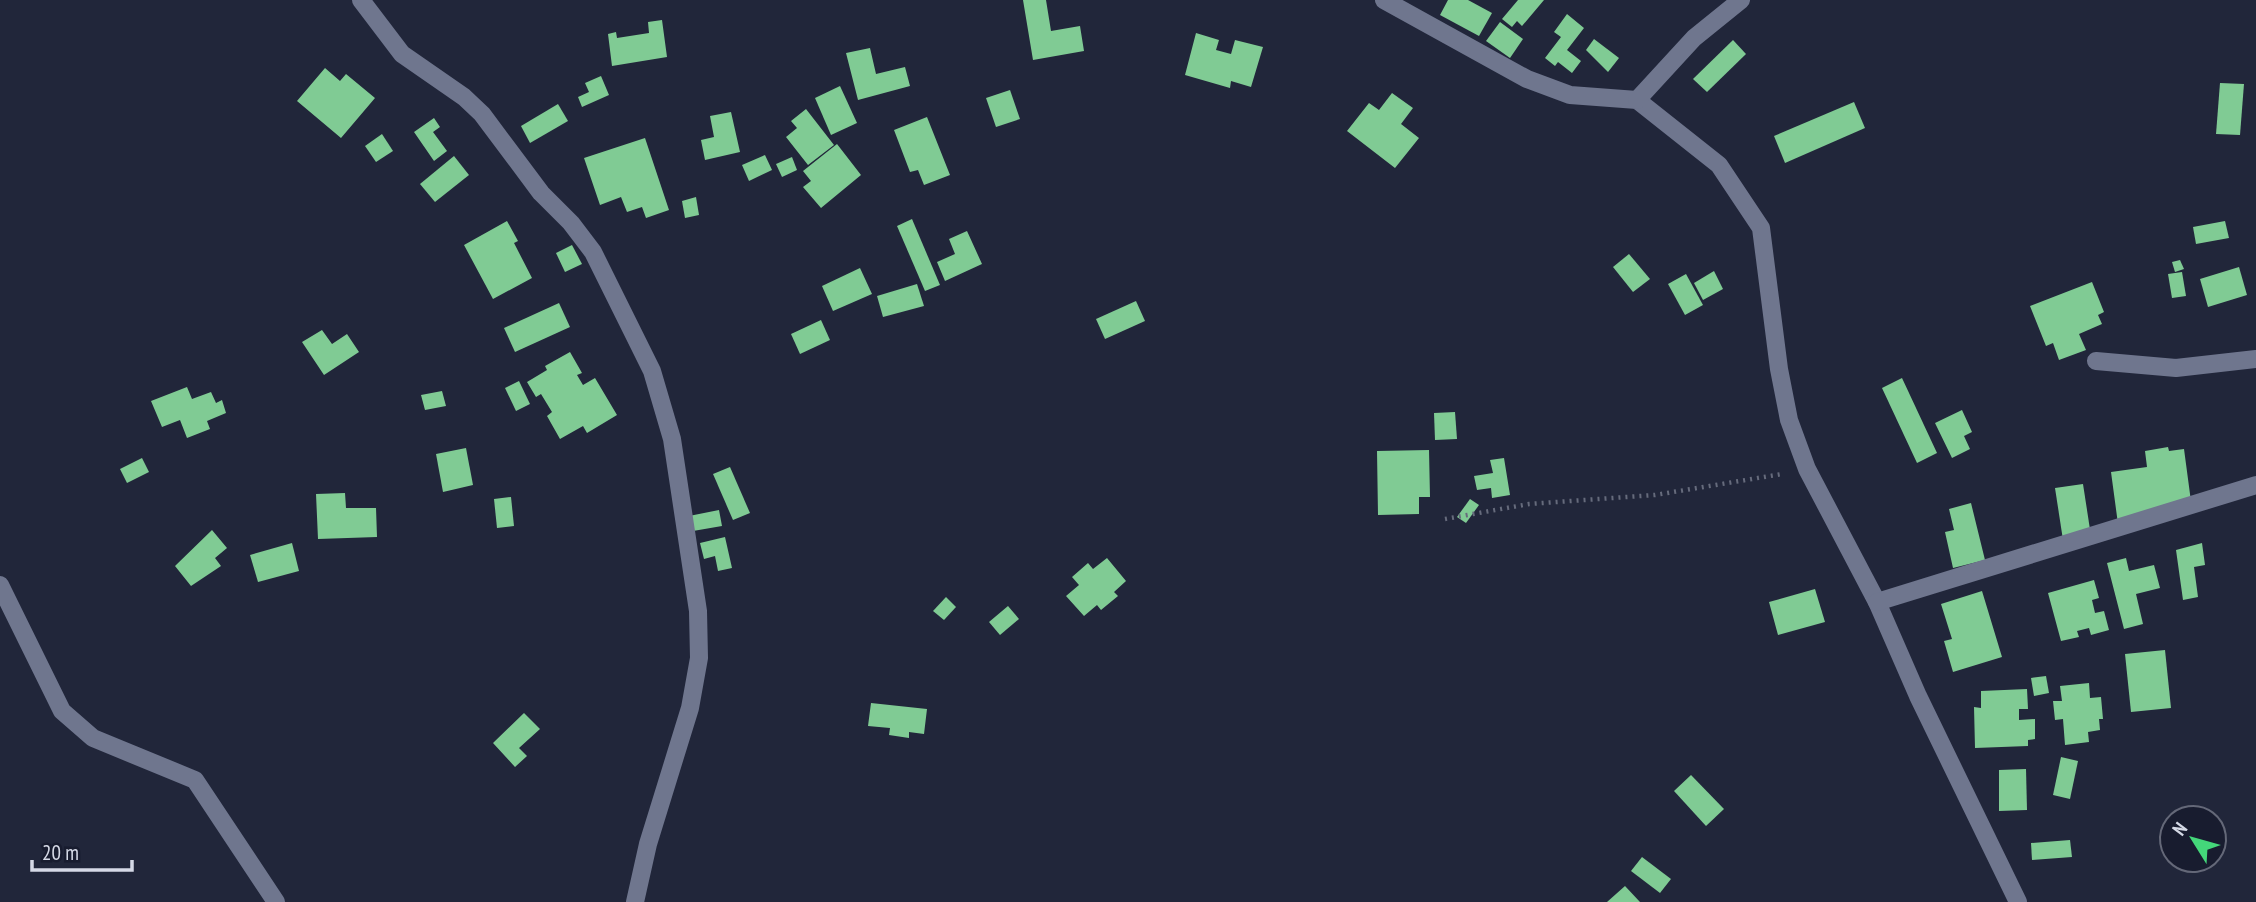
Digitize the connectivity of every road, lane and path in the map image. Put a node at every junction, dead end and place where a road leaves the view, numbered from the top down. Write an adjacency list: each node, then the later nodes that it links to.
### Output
1 (361, 0): 13 (street)
2 (1384, 0): 4 (street)
3 (1741, 0): 4 (street)
4 (1637, 100): 7 (street)
5 (2256, 359): 6 (street)
6 (2096, 361)
7 (1807, 469): 9 (path); 11 (street)
8 (2256, 485): 11 (street)
9 (1445, 519)
10 (0, 585): 12 (street)
11 (1877, 602): 14 (street)
12 (276, 902)
13 (635, 902)
14 (2018, 902)

